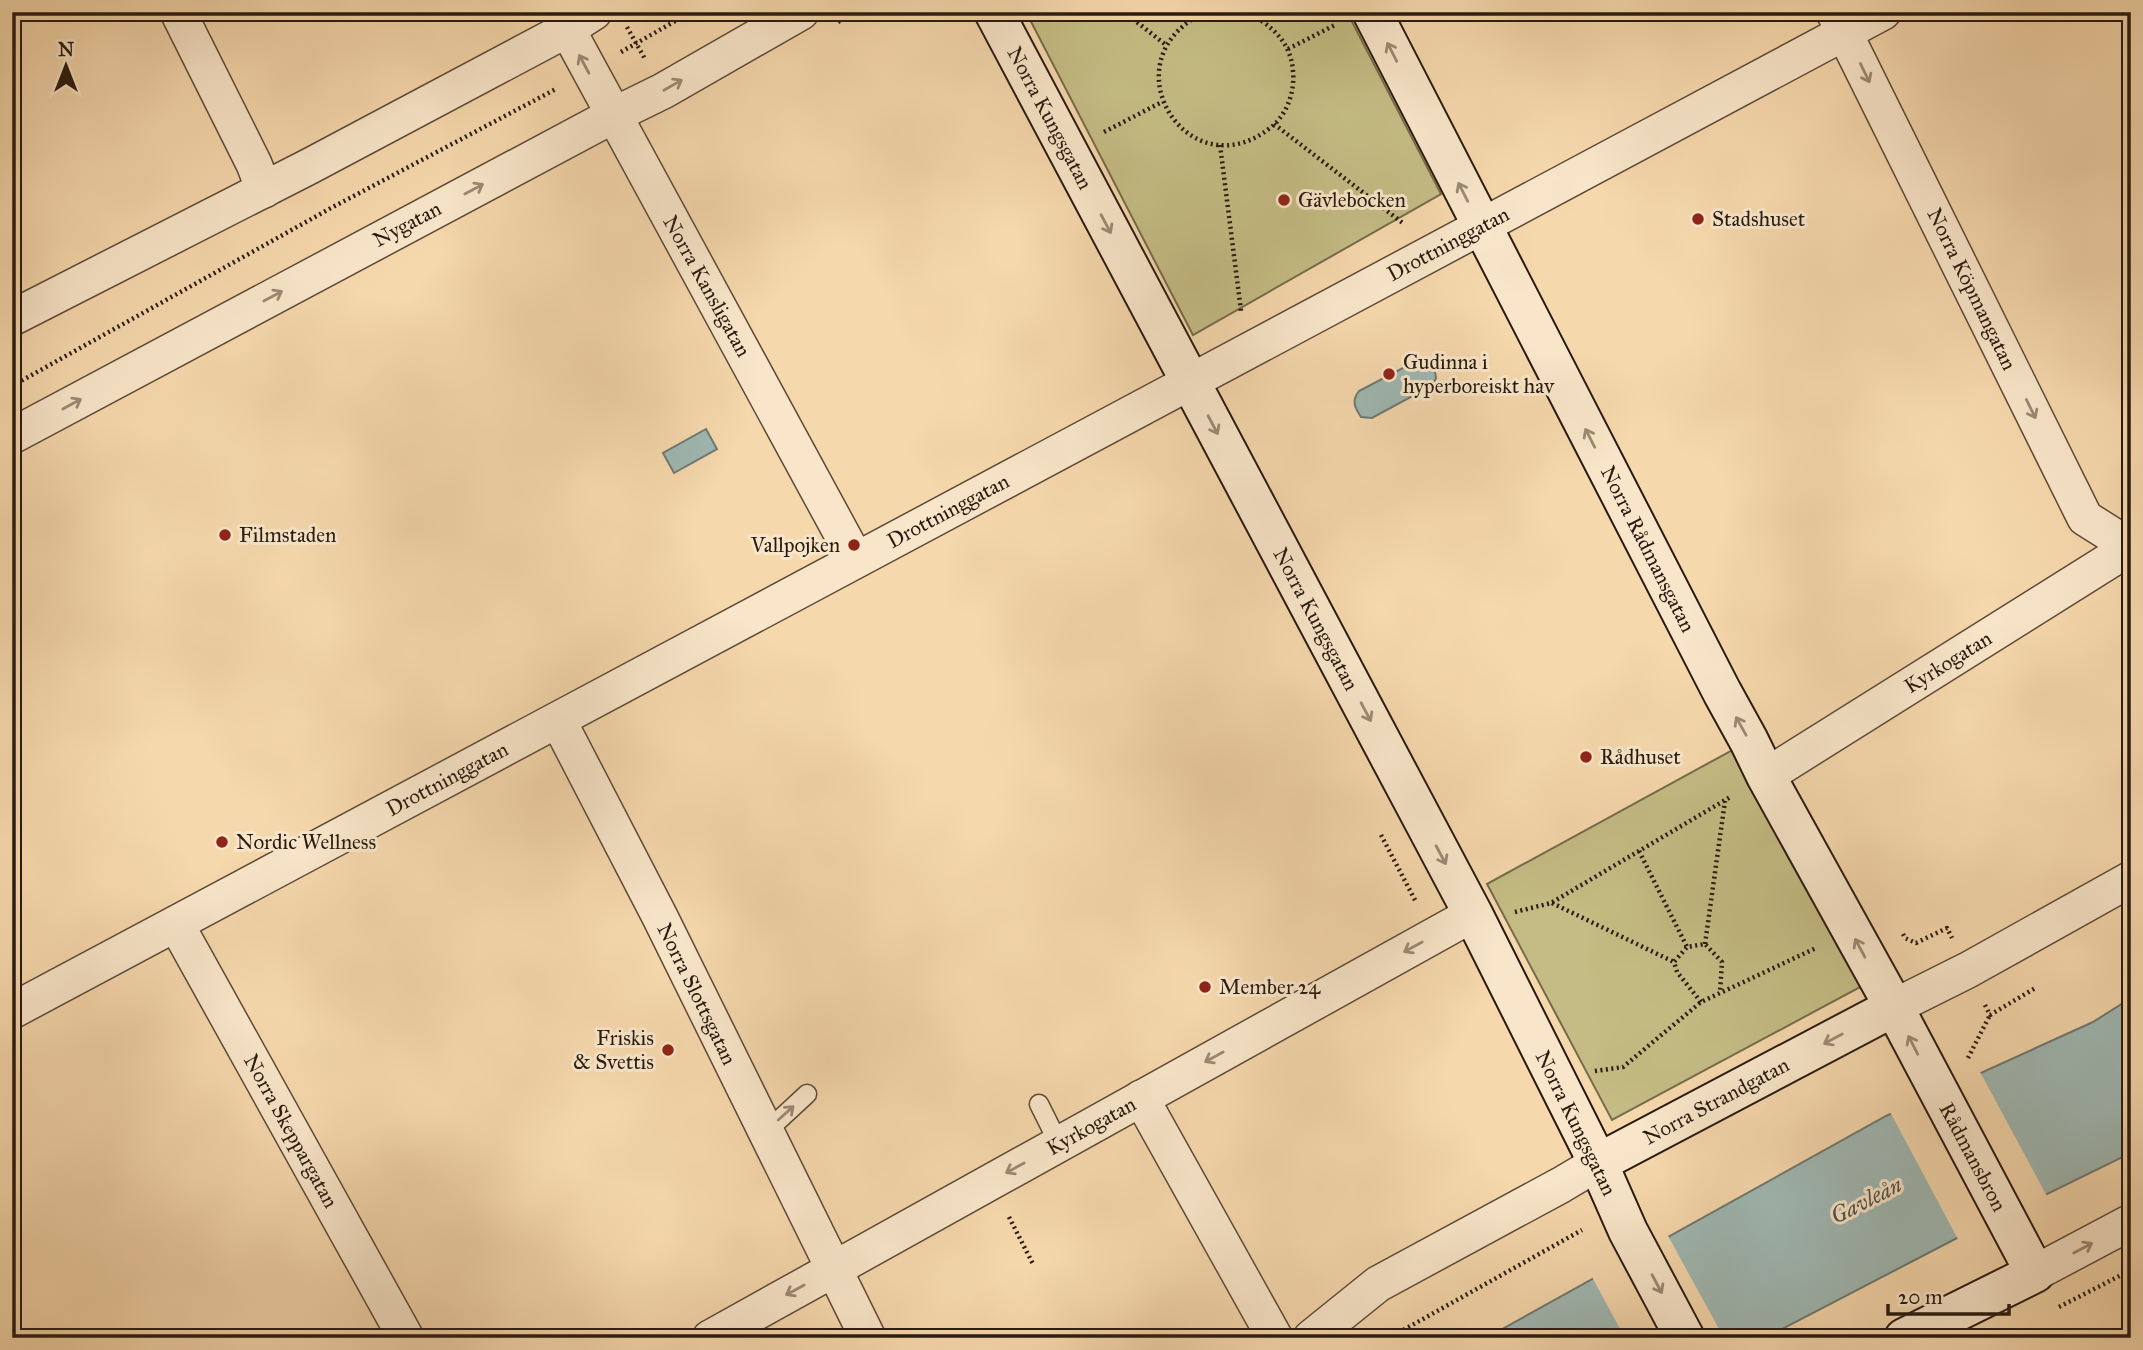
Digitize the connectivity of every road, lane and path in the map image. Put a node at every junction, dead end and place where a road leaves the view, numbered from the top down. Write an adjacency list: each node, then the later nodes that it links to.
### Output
1 (178, 12): 20 (street)
2 (691, 12): 14 (path)
3 (801, 12): 16 (street, Nygatan, one-way to 3)
4 (993, 12): 25 (street, Norra Kungsgatan, one-way to 25)
5 (1124, 12): 12 (path)
6 (1206, 12): 12 (path)
7 (1245, 12): 13 (path)
8 (1883, 12): 11 (street, Drottninggatan)
9 (572, 18): 14 (street, Norra Kansligatan, one-way to 9); 20 (street)
10 (1355, 18): 13 (path); 21 (street, Norra Rådmansgatan, one-way to 10)
11 (1840, 22): 21 (street, Drottninggatan); 28 (street, Norra Köpmangatan, one-way to 28)
12 (1166, 45): 15 (path)
13 (1288, 49): 17 (path)
14 (589, 72): 16 (street, Norra Kansligatan); 26 (path)
15 (1162, 102): 18 (path); 19 (path)
16 (612, 116): 27 (street, Nygatan, one-way to 16); 29 (street, Norra Kansligatan)
17 (1274, 124): 19 (path); 22 (path)
18 (1101, 134)
19 (1220, 145): 24 (path)
20 (264, 190): 23 (street)
21 (1481, 227): 22 (street, Drottninggatan); 31 (street, Norra Rådmansgatan, one-way to 21)
22 (1438, 249): 24 (street, Drottninggatan)
23 (12, 318)
24 (1246, 352): 25 (street, Drottninggatan)
25 (1190, 382): 29 (street, Drottninggatan); 36 (street, Norra Kungsgatan, one-way to 36)
26 (12, 386)
27 (12, 436)
28 (2131, 547): 31 (street, Kyrkogatan)
29 (856, 560): 30 (street, Drottninggatan)
30 (558, 720): 37 (street, Drottninggatan); 57 (street, Norra Slottsgatan)
31 (1766, 776): 32 (path); 39 (street, Norra Rådmansgatan)
32 (1726, 800): 33 (path); 42 (path)
33 (1639, 851): 35 (path); 43 (path)
34 (2131, 878): 45 (street, Norra Strandgatan)
35 (1551, 903): 36 (path); 44 (path)
36 (1473, 914): 55 (street, Kyrkogatan, one-way to 55); 59 (street, Norra Kungsgatan)
37 (176, 924): 50 (street, Drottninggatan); 68 (street, Norra Skeppargatan)
38 (1900, 928): 45 (path)
39 (1850, 929): 47 (path); 49 (street, Norra Rådmansgatan, one-way to 39)
40 (2131, 930): 41 (path)
41 (2124, 934)
42 (1705, 944): 43 (path); 47 (path)
43 (1687, 947): 44 (path)
44 (1674, 962): 48 (path)
45 (1968, 970): 49 (street, Norra Strandgatan); 51 (path)
46 (2037, 986): 51 (path)
47 (1720, 993): 48 (path)
48 (1701, 1002): 52 (path)
49 (1894, 1007): 53 (street, Norra Rådmansgatan, one-way to 49); 59 (street, Norra Strandgatan, one-way to 59)
50 (12, 1011)
51 (1990, 1015): 53 (path)
52 (1584, 1073)
53 (1948, 1073): 66 (street, Rådmansbron)
54 (807, 1094): 57 (lane, one-way to 54)
55 (1141, 1098): 58 (street, Kyrkogatan); 71 (street)
56 (1039, 1104): 58 (lane)
57 (766, 1132): 64 (street, Norra Slottsgatan)
58 (1059, 1144): 60 (street, Kyrkogatan, one-way to 60)
59 (1598, 1163): 72 (street, Norra Strandgatan); 74 (street, Norra Kungsgatan, one-way to 74)
60 (990, 1182): 63 (path); 64 (street, Kyrkogatan)
61 (2131, 1222): 66 (street, one-way to 61)
62 (1582, 1230): 73 (path)
63 (1033, 1264)
64 (833, 1269): 69 (street, Kyrkogatan, one-way to 69); 70 (street)
65 (2131, 1270): 67 (path)
66 (2035, 1273): 75 (street)
67 (2055, 1310)
68 (406, 1338)
69 (710, 1338)
70 (868, 1338)
71 (1275, 1338)
72 (1311, 1338)
73 (1389, 1338)
74 (1685, 1338)
75 (1904, 1338)

